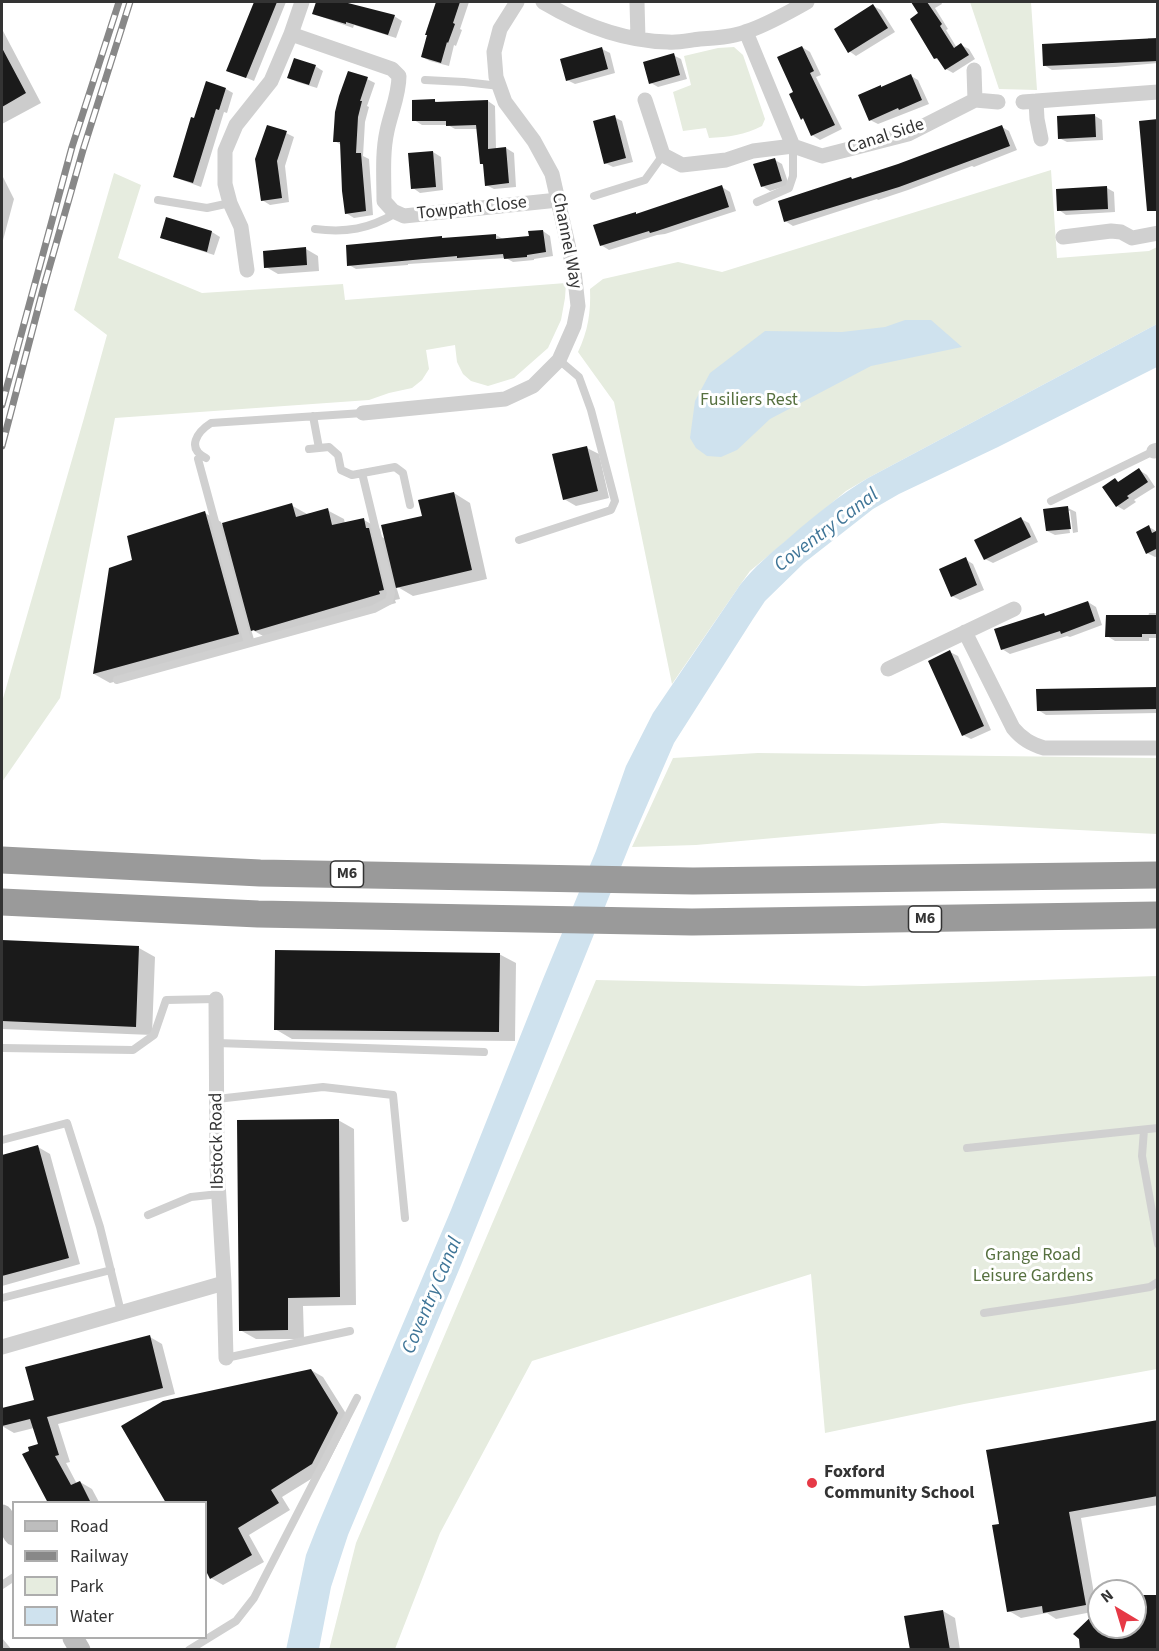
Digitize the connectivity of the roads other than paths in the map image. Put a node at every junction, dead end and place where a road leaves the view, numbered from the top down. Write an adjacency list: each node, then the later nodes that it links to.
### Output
1 (303, 2): 7 (street)
2 (517, 2): 11 (street, Channel Way)
3 (543, 2): 8 (street)
4 (638, 2): 8 (street)
5 (807, 2): 6 (street)
6 (746, 32): 8 (street); 17 (street)
7 (291, 34): 23 (street); 24 (street, Towpath Close)
8 (638, 39)
9 (974, 70): 14 (street)
10 (425, 80): 11 (lane)
11 (500, 86): 21 (street, Channel Way)
12 (1158, 92): 16 (street)
13 (645, 100): 18 (street)
14 (975, 100): 15 (street); 17 (street, Canal Side)
15 (998, 102)
16 (1041, 139)
17 (794, 146): 18 (street, Canal Side); 22 (lane)
18 (663, 154): 19 (lane)
19 (594, 196)
20 (158, 200): 23 (lane)
21 (558, 200): 24 (street, Towpath Close); 29 (street, Channel Way)
22 (757, 202)
23 (230, 204): 28 (street)
24 (397, 213): 25 (lane)
25 (315, 229)
26 (1158, 233): 27 (street)
27 (1063, 237)
28 (247, 270)
29 (559, 360): 30 (street, Channel Way); 38 (lane)
30 (363, 413): 31 (lane)
31 (313, 416): 32 (lane); 41 (lane)
32 (319, 448): 33 (lane); 35 (lane)
33 (309, 449)
34 (1156, 450): 36 (lane)
35 (362, 473): 37 (lane); 41 (lane)
36 (1051, 501)
37 (410, 505)
38 (519, 540)
39 (1014, 609): 40 (street)
40 (965, 632): 42 (street); 44 (street)
41 (248, 643): 43 (lane)
42 (888, 669)
43 (117, 680)
44 (1158, 748)
45 (2, 860): 46 (highway, M6)
46 (1158, 875)
47 (2, 902): 48 (highway, M6)
48 (1158, 915)
49 (216, 999): 50 (street, Ibstock Road); 51 (lane)
50 (217, 1043): 52 (lane); 53 (street, Ibstock Road)
51 (2, 1048)
52 (484, 1052)
53 (217, 1099): 58 (street, Ibstock Road); 60 (lane)
54 (1158, 1128): 55 (lane)
55 (1144, 1130): 57 (lane); 61 (lane)
56 (2, 1140): 62 (lane)
57 (967, 1148)
58 (219, 1194): 59 (lane); 64 (street, Ibstock Road)
59 (148, 1215)
60 (405, 1218)
61 (1158, 1244)
62 (111, 1270): 65 (lane); 66 (lane)
63 (1158, 1281): 67 (lane)
64 (224, 1283): 66 (street); 70 (street, Ibstock Road)
65 (2, 1298)
66 (121, 1312): 69 (street)
67 (984, 1313)
68 (350, 1331): 70 (lane)
69 (2, 1347)
70 (226, 1358)
71 (357, 1398): 75 (lane)
72 (2, 1515): 73 (main road)
73 (12, 1532)
74 (207, 1639): 76 (lane)
75 (207, 1639)
76 (189, 1650)

